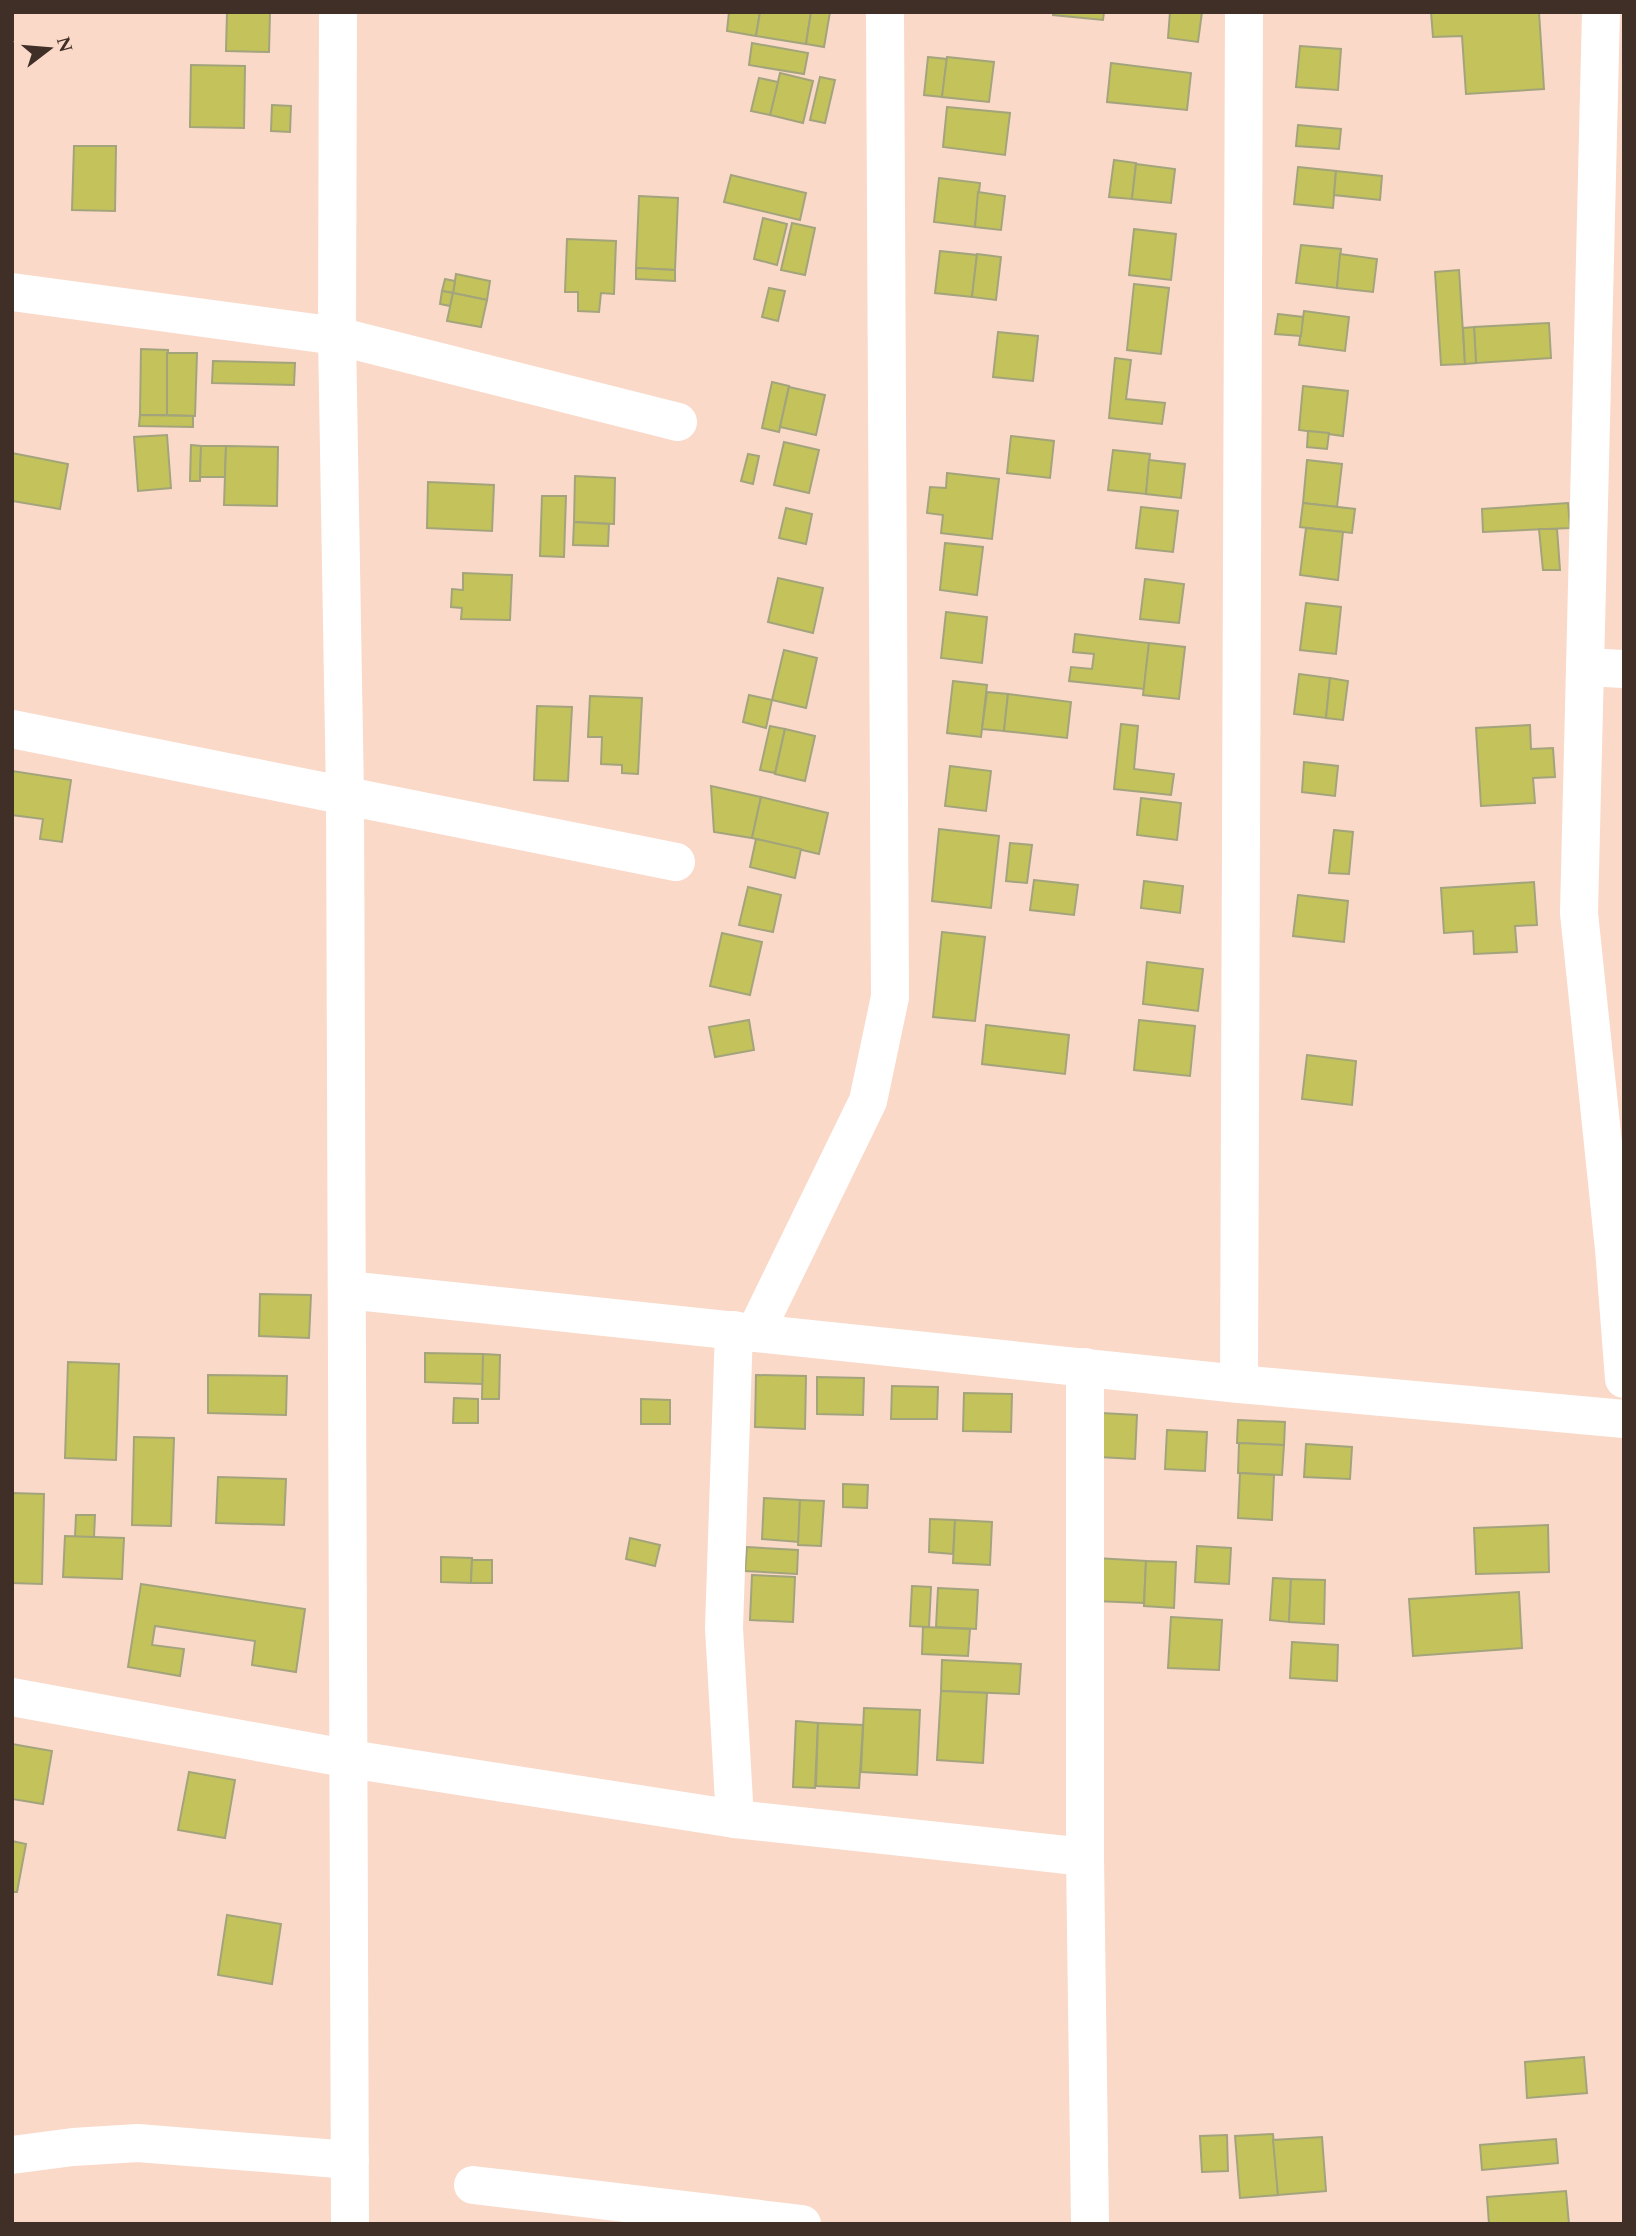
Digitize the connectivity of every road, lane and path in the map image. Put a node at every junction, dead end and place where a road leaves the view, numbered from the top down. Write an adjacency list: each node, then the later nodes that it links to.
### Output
1 (338, 12): 6 (street)
2 (885, 12): 15 (street)
3 (1244, 12): 18 (street)
4 (1601, 12): 8 (street)
5 (12, 292): 6 (street)
6 (338, 336): 7 (street); 11 (street)
7 (678, 422)
8 (1585, 667): 9 (street); 13 (street)
9 (1624, 669)
10 (12, 729): 11 (street)
11 (345, 795): 12 (street); 14 (street)
12 (676, 862)
13 (1616, 1200): 17 (street)
14 (347, 1290): 15 (street); 21 (street)
15 (744, 1331): 16 (street); 22 (street)
16 (1086, 1367): 18 (street); 23 (street)
17 (1624, 1379)
18 (1239, 1384): 19 (street)
19 (1624, 1419)
20 (12, 1696): 21 (street)
21 (349, 1759): 22 (street); 25 (street)
22 (735, 1819): 23 (street)
23 (1085, 1857): 29 (street)
24 (12, 2155): 25 (street)
25 (349, 2160): 27 (street)
26 (473, 2185): 28 (street)
27 (350, 2224)
28 (802, 2224)
29 (1090, 2224)

